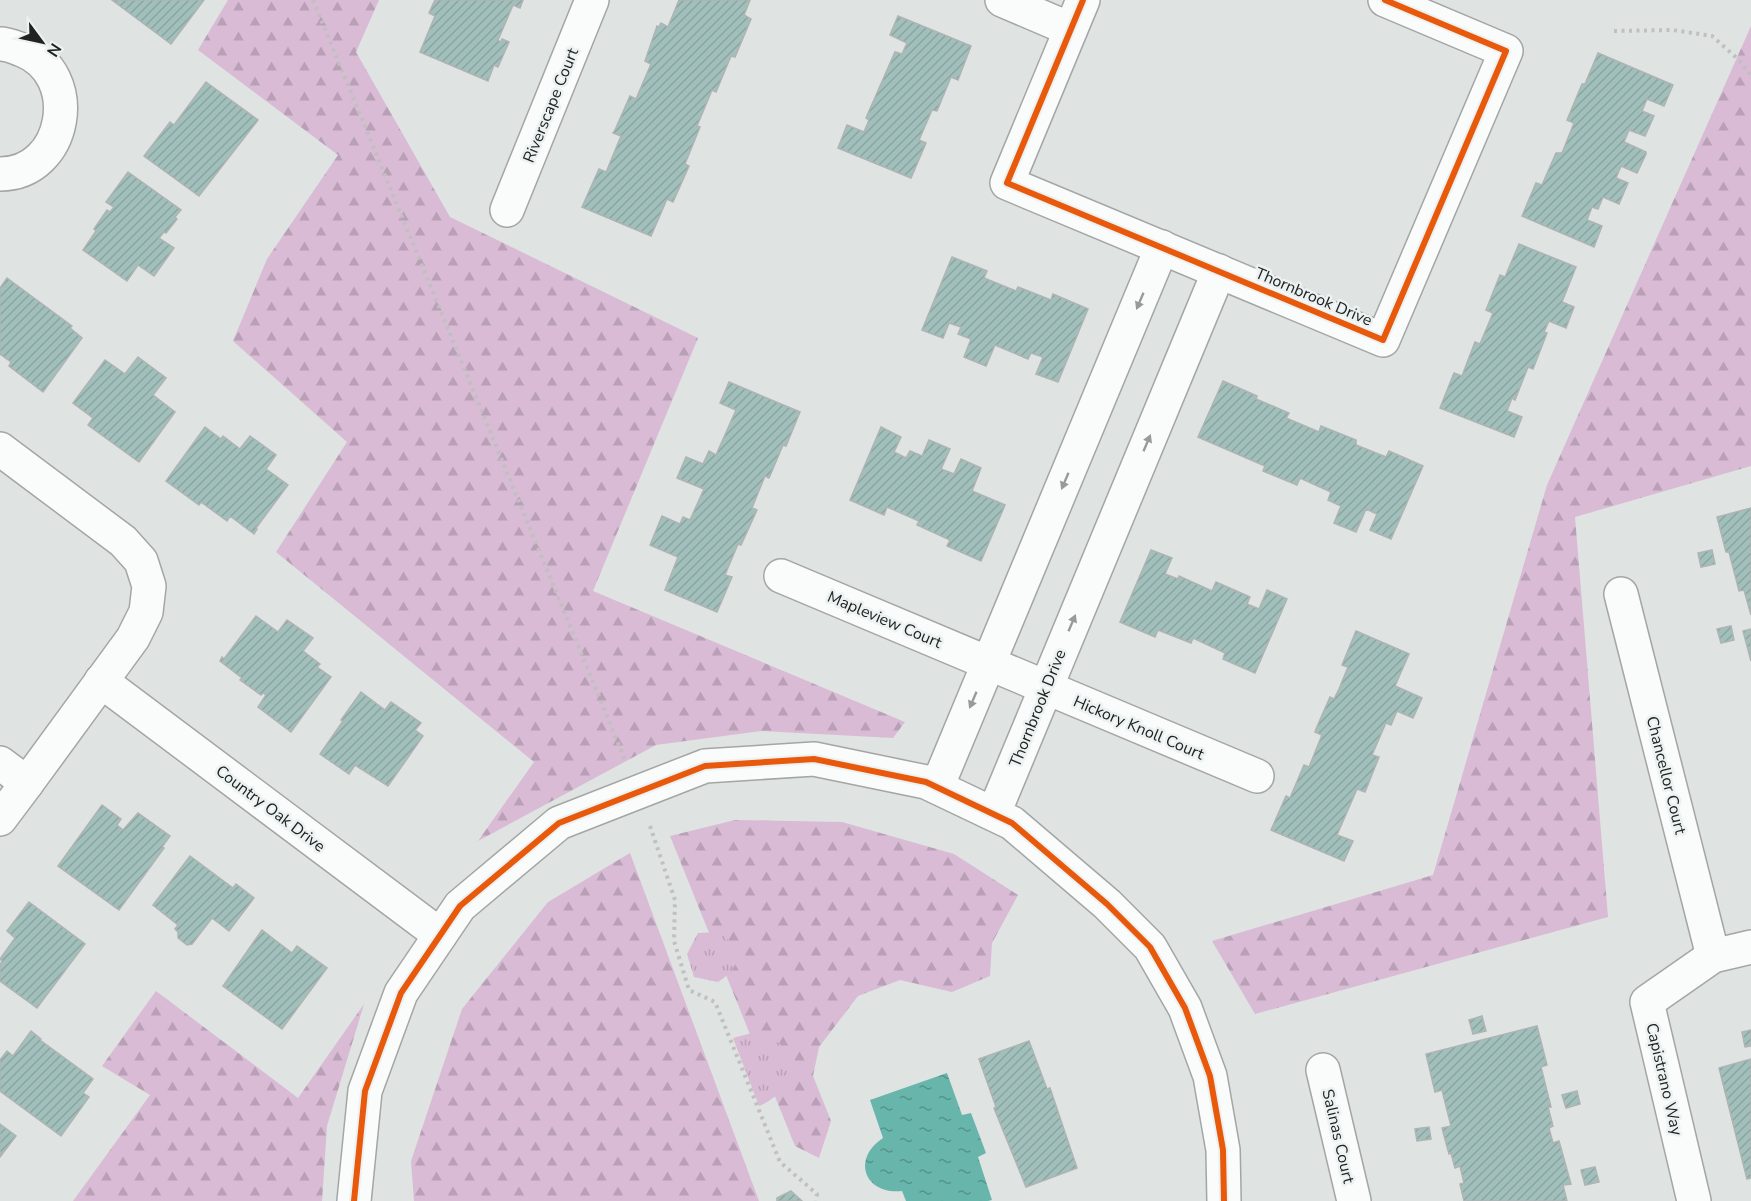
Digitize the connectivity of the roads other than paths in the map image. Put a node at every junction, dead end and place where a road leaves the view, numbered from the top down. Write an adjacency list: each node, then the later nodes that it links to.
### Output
1 (592, 0): 7 (street, Riverscape Court)
2 (1002, 0): 4 (street)
3 (1385, 0): 9 (street, Thornbrook Drive)
4 (1076, 15): 8 (street, Thornbrook Drive)
5 (0, 44): 6 (street)
6 (0, 174)
7 (507, 210)
8 (1162, 247): 9 (street, Thornbrook Drive); 13 (street, one-way to 13)
9 (1219, 271): 15 (street, Thornbrook Drive, one-way to 9)
10 (0, 449): 14 (street)
11 (781, 576): 13 (street, Mapleview Court)
12 (1622, 594): 24 (street, Chancellor Court)
13 (989, 663): 15 (street, Hickory Knoll Court); 19 (street, one-way to 19)
14 (101, 681): 18 (street); 22 (street, Country Oak Drive)
15 (1046, 687): 17 (street, Hickory Knoll Court); 20 (street, Thornbrook Drive)
16 (0, 763): 18 (street)
17 (1257, 776)
18 (27, 783): 21 (street)
19 (937, 787): 20 (street); 22 (street)
20 (994, 813): 27 (street)
21 (0, 819)
22 (440, 935): 26 (street)
23 (1751, 947): 24 (street, Capistrano Way)
24 (1713, 956): 29 (street, Capistrano Way)
25 (1323, 1070): 28 (street, Salinas Court)
26 (354, 1201)
27 (1224, 1201)
28 (1354, 1201)
29 (1694, 1201)

